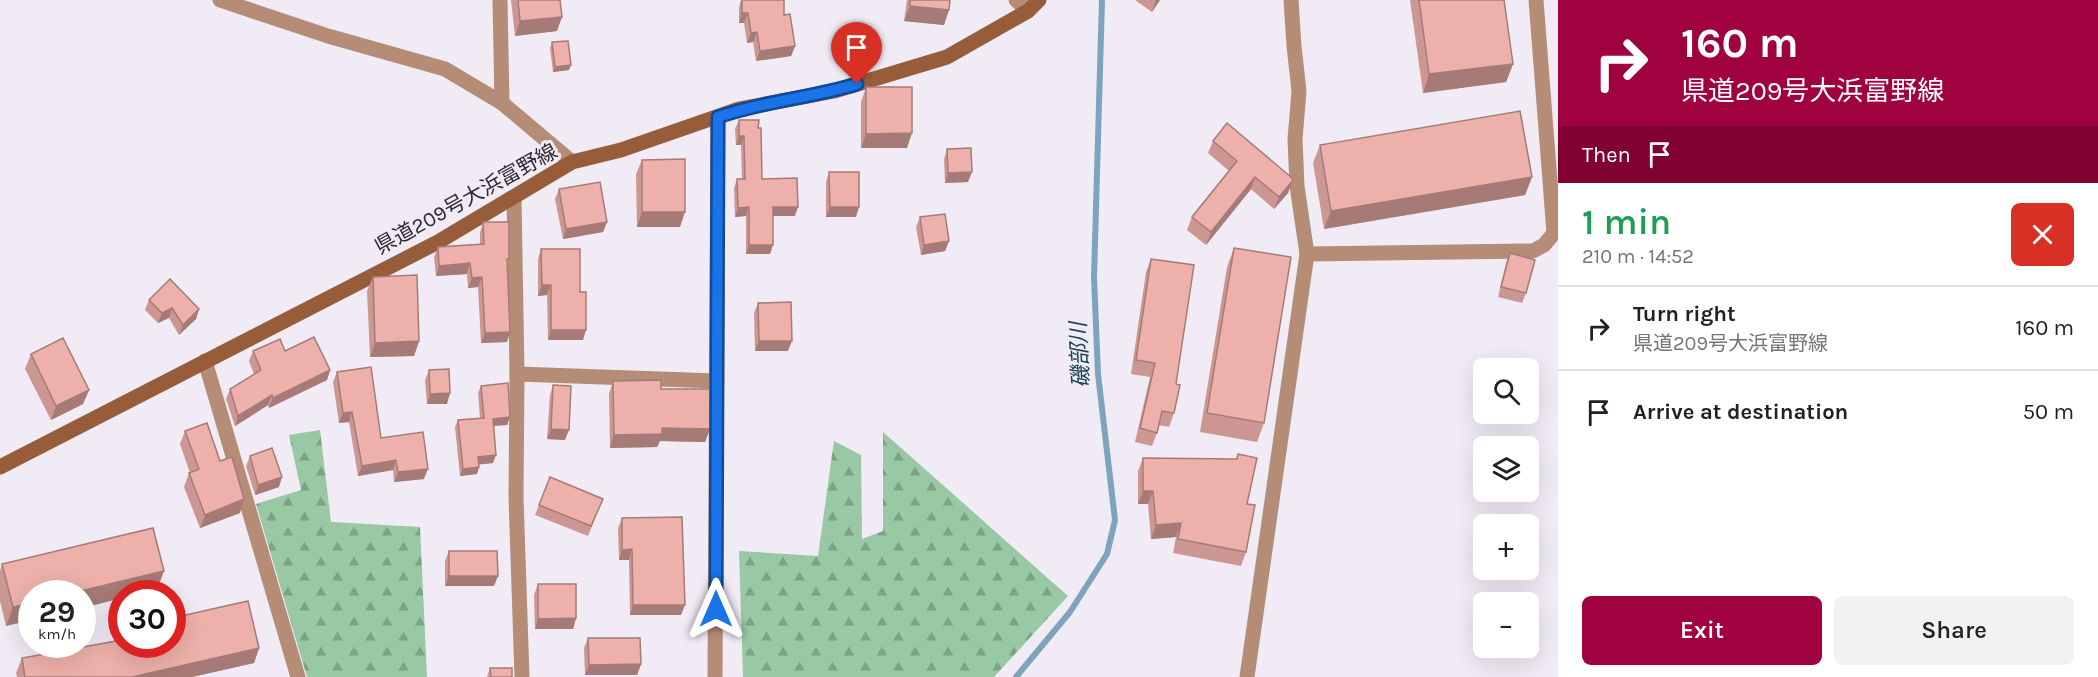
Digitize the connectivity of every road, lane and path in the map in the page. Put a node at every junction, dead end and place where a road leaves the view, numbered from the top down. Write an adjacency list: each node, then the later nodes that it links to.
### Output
1 (220, 0): 7 (street)
2 (500, 0): 7 (street)
3 (1016, 0): 6 (street)
4 (1291, 0): 11 (street)
5 (1536, 0): 11 (street)
6 (1033, 5): 8 (main road, 県道209号大浜富野線)
7 (502, 102): 9 (street)
8 (718, 117): 9 (main road, 県道209号大浜富野線); 14 (street)
9 (572, 162): 10 (main road, 県道209号大浜富野線)
10 (514, 197): 12 (main road, 県道209号大浜富野線); 13 (street)
11 (1307, 254): 19 (street)
12 (205, 361): 15 (main road, 県道209号大浜富野線); 16 (street)
13 (517, 374): 14 (street); 17 (street)
14 (717, 381): 18 (street)
15 (0, 467)
16 (298, 677)
17 (522, 677)
18 (715, 677)
19 (1247, 677)

